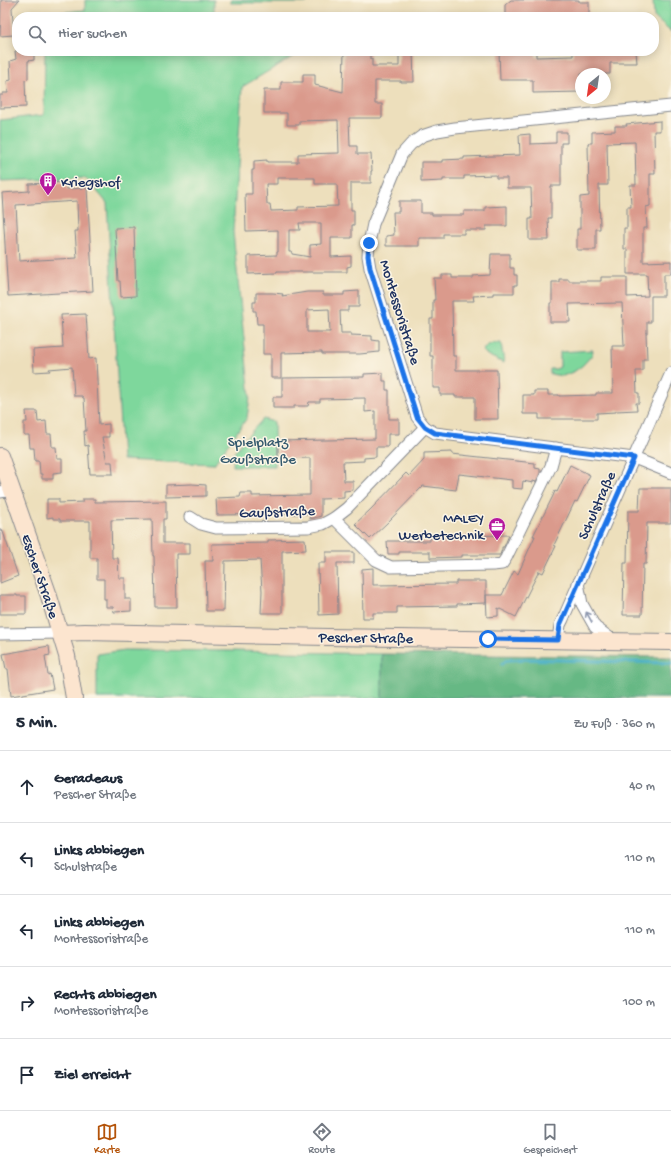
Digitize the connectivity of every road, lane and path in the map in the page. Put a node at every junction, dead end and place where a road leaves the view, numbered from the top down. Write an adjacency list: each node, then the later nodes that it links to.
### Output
1 (671, 106): 3 (street, Montessoristraße)
2 (671, 373): 6 (street, Schulstraße)
3 (425, 427): 4 (street); 10 (street, Gaußstraße)
4 (556, 448): 6 (street); 10 (street)
5 (0, 456): 8 (street, Escher Straße)
6 (634, 458): 7 (street); 11 (street, Schulstraße)
7 (671, 474)
8 (6, 491): 12 (street, Escher Straße)
9 (190, 517): 10 (street, Gaußstraße)
10 (334, 518)
11 (578, 583): 14 (street, Schulstraße); 15 (street, one-way to 11)
12 (60, 633): 13 (street); 14 (street, Pescher Straße); 17 (street, Escher Straße)
13 (0, 634)
14 (558, 640): 15 (street, Pescher Straße)
15 (614, 641): 16 (street, Pescher Straße)
16 (671, 642)
17 (74, 698)

